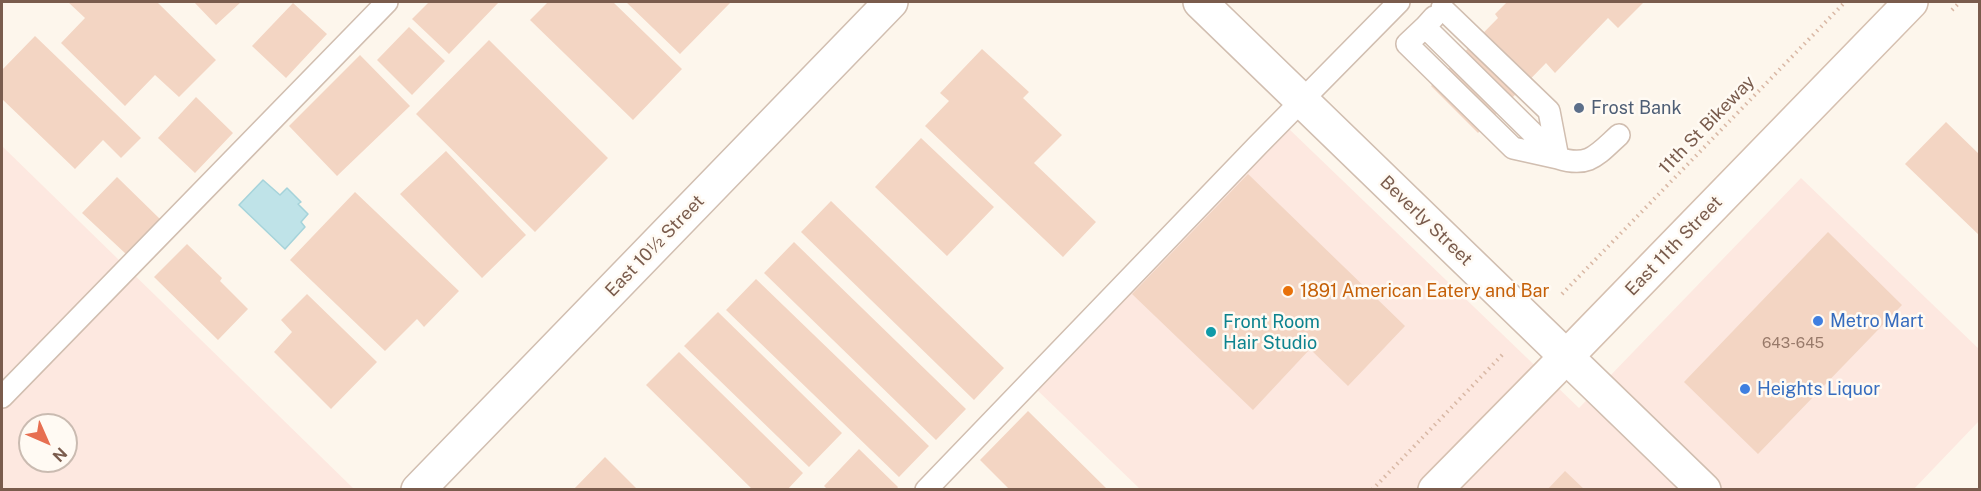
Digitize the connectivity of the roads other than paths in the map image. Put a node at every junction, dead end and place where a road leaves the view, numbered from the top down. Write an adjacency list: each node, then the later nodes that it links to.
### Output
1 (387, 2): 11 (lane)
2 (891, 2): 12 (street, East 10½ Street)
3 (1200, 2): 7 (street, Beverly Street)
4 (1399, 2): 7 (lane)
5 (1911, 2): 10 (street, East 11th Street)
6 (1446, 5): 9 (lane); 9 (lane)
7 (1302, 100): 10 (street, Beverly Street); 13 (lane)
8 (1619, 135): 9 (lane)
9 (1558, 158)
10 (1567, 356): 14 (street, East 11th Street); 15 (street, Beverly Street)
11 (2, 397)
12 (418, 489)
13 (926, 489)
14 (1436, 489)
15 (1704, 489)

